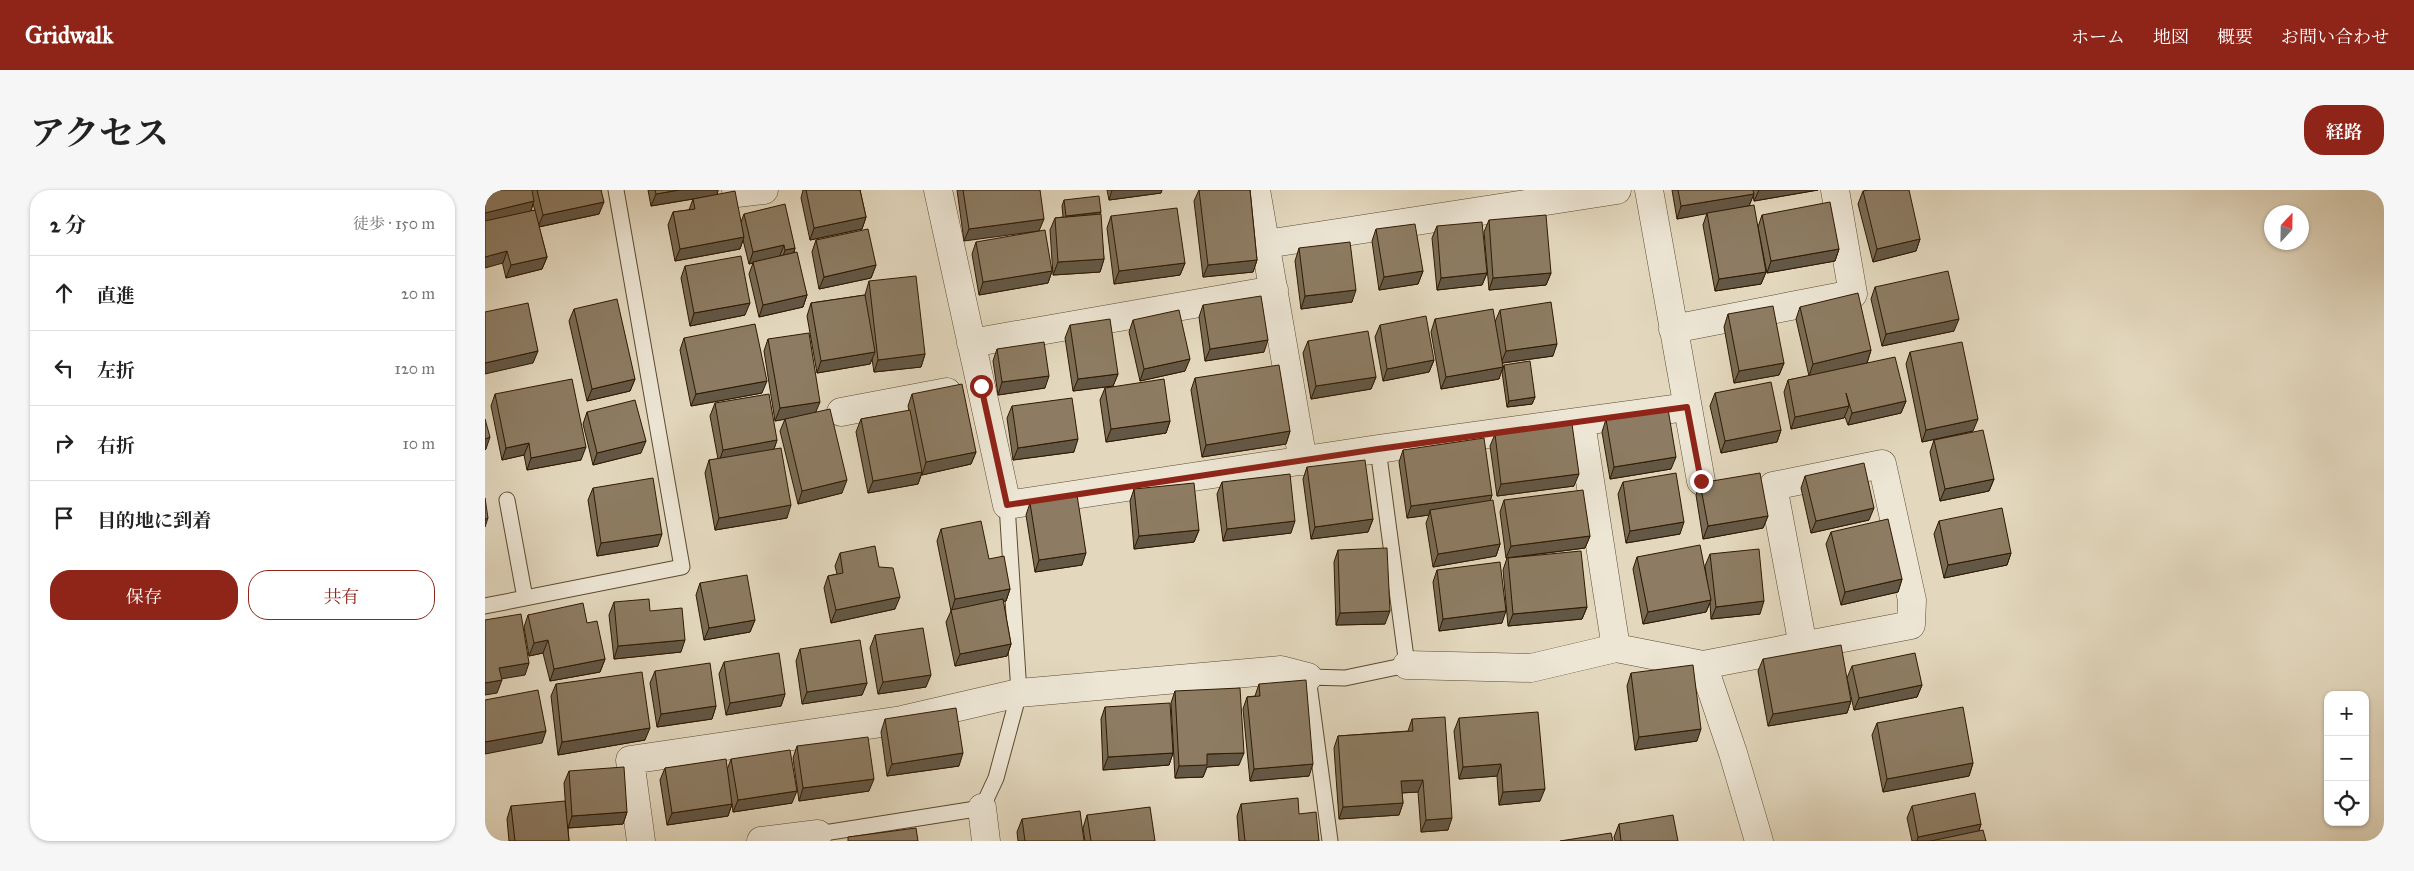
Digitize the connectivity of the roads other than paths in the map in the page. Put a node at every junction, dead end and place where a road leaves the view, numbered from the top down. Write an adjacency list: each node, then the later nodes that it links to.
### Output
1 (616, 190): 22 (lane)
2 (737, 190): 3 (street)
3 (764, 190)
4 (938, 190): 12 (street)
5 (1257, 190): 9 (street)
6 (1617, 190): 9 (street)
7 (1649, 190): 11 (street)
8 (1835, 190): 11 (street)
9 (1266, 244): 10 (street)
10 (1274, 290): 12 (street); 18 (street)
11 (1673, 328): 14 (street)
12 (971, 343): 13 (street)
13 (981, 386): 15 (street); 21 (street)
14 (1687, 407): 16 (street); 19 (street)
15 (841, 412)
16 (1581, 423): 17 (street); 25 (street)
17 (1378, 449): 18 (street); 26 (lane)
18 (1303, 461): 21 (street)
19 (1701, 481)
20 (507, 500): 22 (lane)
21 (1007, 505): 29 (lane)
22 (525, 598): 23 (lane)
23 (485, 606)
24 (1803, 646): 24 (street); 27 (street)
25 (1616, 648): 26 (street); 27 (street)
26 (1407, 665): 28 (lane)
27 (1703, 665): 36 (street)
28 (1308, 677): 29 (street); 35 (lane)
29 (1019, 693): 30 (lane); 32 (street)
30 (982, 808): 31 (lane); 34 (street)
31 (819, 837): 33 (street)
32 (641, 841)
33 (761, 841)
34 (986, 841)
35 (1330, 841)
36 (1759, 841)

